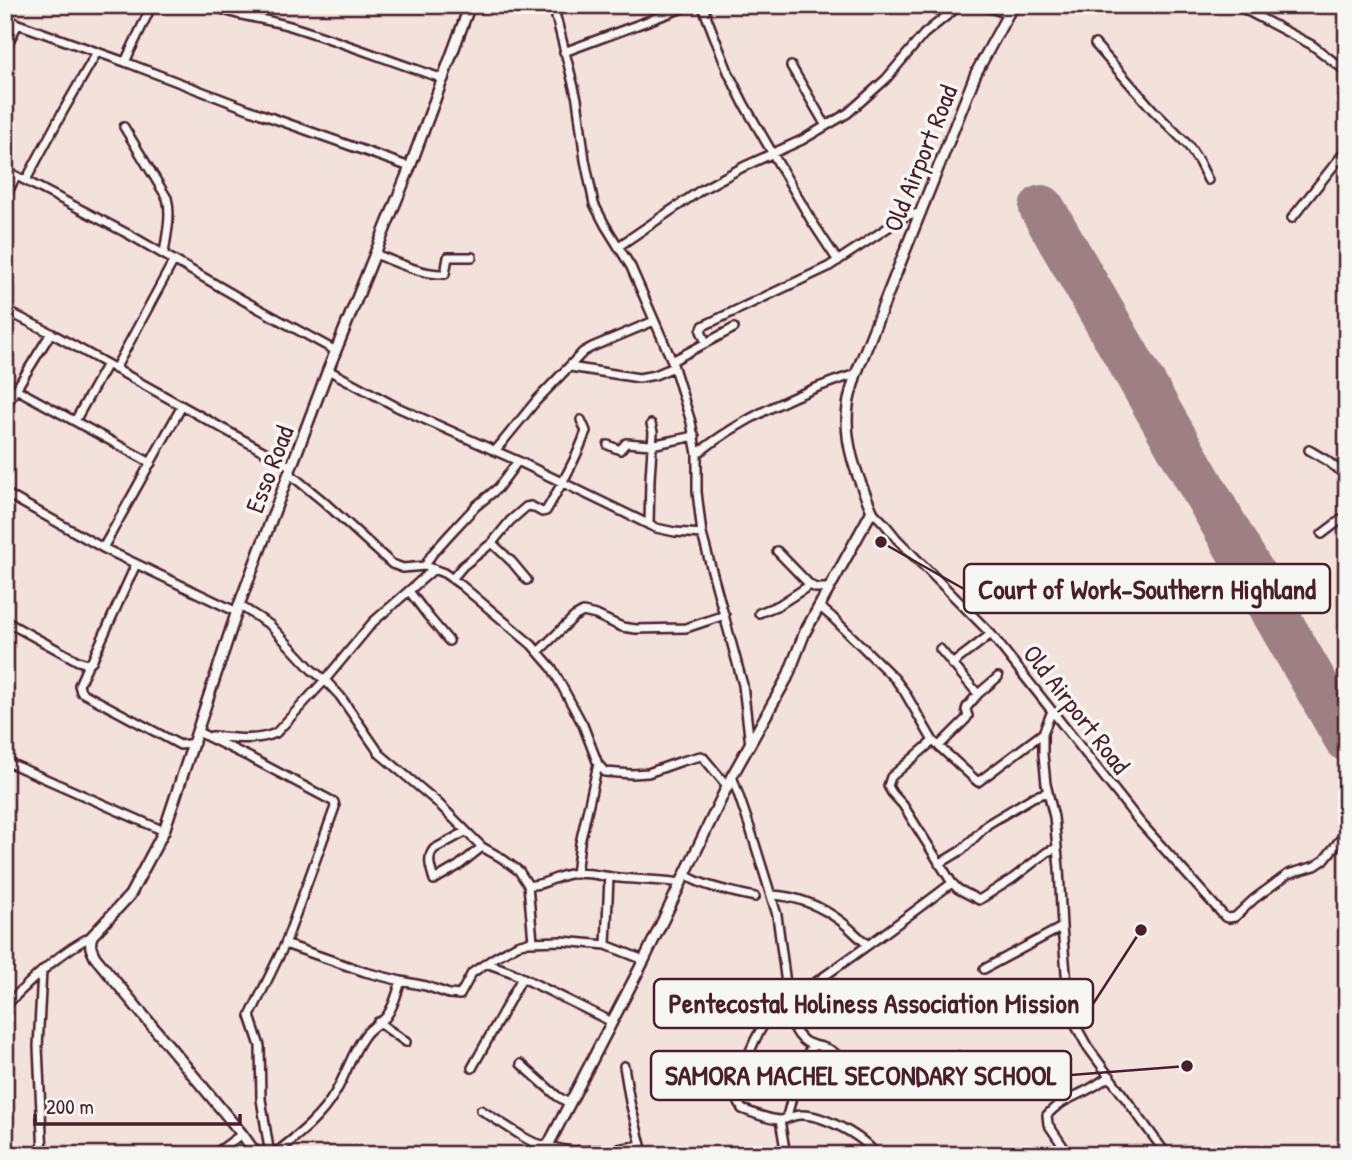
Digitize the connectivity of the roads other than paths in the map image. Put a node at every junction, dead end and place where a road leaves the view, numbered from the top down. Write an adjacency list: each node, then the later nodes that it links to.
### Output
1 (152, 5): 18 (street)
2 (212, 5): 21 (street)
3 (470, 5): 21 (street, Esso Road)
4 (553, 5): 17 (street)
5 (691, 5): 17 (street)
6 (702, 5): 25 (street)
7 (960, 5): 22 (street)
8 (981, 5): 11 (street)
9 (1015, 5): 11 (street, Old Airport Road)
10 (1236, 5): 20 (street)
11 (1008, 14): 32 (street, Old Airport Road)
12 (5, 17): 13 (street)
13 (18, 24): 15 (street); 16 (street)
14 (1095, 44): 30 (street)
15 (5, 49)
16 (97, 52): 18 (street); 29 (street)
17 (564, 52): 34 (street)
18 (125, 62): 26 (street)
19 (791, 66): 22 (street)
20 (1347, 72)
21 (444, 79): 26 (street, Esso Road)
22 (826, 126): 25 (street)
23 (124, 127): 35 (street)
24 (1347, 149): 33 (street)
25 (772, 153): 34 (street); 39 (street)
26 (410, 167): 36 (street, Esso Road)
27 (5, 170): 28 (street)
28 (16, 176): 29 (street); 31 (street)
29 (26, 180): 35 (street)
30 (1208, 180)
31 (5, 198)
32 (921, 213): 39 (street); 51 (street, Old Airport Road)
33 (1292, 218)
34 (619, 246): 41 (street)
35 (164, 254): 38 (street)
36 (375, 254): 37 (street); 45 (street, Esso Road)
37 (472, 257)
38 (174, 260): 45 (street); 49 (street)
39 (838, 261): 44 (street)
40 (5, 310): 43 (street)
41 (653, 321): 47 (street); 48 (street)
42 (734, 328): 44 (street)
43 (51, 332): 46 (street); 52 (street)
44 (706, 343): 47 (street)
45 (336, 351): 50 (street, Esso Road)
46 (107, 364): 49 (street); 56 (street)
47 (673, 364): 48 (street); 58 (street)
48 (570, 367): 62 (street)
49 (115, 369): 53 (street)
50 (328, 370): 62 (street); 66 (street, Esso Road)
51 (856, 374): 63 (street); 70 (street, Old Airport Road)
52 (16, 389): 54 (street); 56 (street)
53 (182, 406): 65 (street); 66 (street)
54 (5, 407)
55 (581, 420): 68 (street)
56 (75, 421): 65 (street)
57 (652, 424): 60 (street)
58 (695, 436): 60 (street); 63 (street)
59 (608, 445): 60 (street)
60 (651, 445): 72 (street)
61 (1309, 450): 67 (street)
62 (495, 451): 64 (street)
63 (697, 454): 73 (street)
64 (518, 461): 68 (street); 79 (street)
65 (151, 463): 76 (street)
66 (291, 470): 79 (street); 87 (street, Esso Road)
67 (1347, 476)
68 (562, 484): 72 (street); 75 (street)
69 (5, 493): 76 (street)
70 (872, 512): 84 (street); 91 (street, Old Airport Road)
71 (1347, 515): 74 (street)
72 (649, 525): 73 (street)
73 (702, 534): 89 (street)
74 (1322, 534)
75 (492, 543): 81 (street); 82 (street)
76 (103, 548): 78 (street)
77 (777, 551): 83 (street)
78 (136, 564): 87 (street); 95 (street)
79 (425, 566): 80 (street)
80 (434, 569): 81 (street); 85 (street)
81 (452, 579): 94 (street)
82 (527, 580)
83 (810, 586): 84 (street); 88 (street)
84 (828, 588): 86 (street)
85 (409, 591): 92 (street); 98 (street)
86 (818, 607): 104 (street); 105 (street)
87 (238, 608): 98 (street); 102 (street, Esso Road)
88 (759, 613)
89 (725, 615): 94 (street); 105 (street)
90 (6, 624): 95 (street)
91 (991, 635): 96 (street); 100 (street, Old Airport Road)
92 (449, 641)
93 (940, 649): 96 (street)
94 (538, 652): 107 (street)
95 (86, 664): 103 (street)
96 (952, 664): 99 (street)
97 (999, 677): 99 (street)
98 (325, 680): 102 (street); 113 (street)
99 (978, 694): 104 (street)
100 (1052, 711): 101 (street); 112 (street, Old Airport Road)
101 (1043, 733): 104 (street); 110 (street)
102 (203, 734): 103 (street, Esso Road); 127 (street)
103 (195, 743): 111 (street, Esso Road)
104 (936, 744): 116 (street)
105 (750, 746): 108 (street)
106 (5, 761): 111 (street)
107 (598, 764): 109 (street); 117 (street)
108 (732, 776): 109 (street); 122 (street)
109 (728, 787): 119 (street)
110 (1048, 792): 115 (street); 116 (street)
111 (164, 831): 125 (street, Esso Road)
112 (1347, 831)
113 (465, 832): 114 (street); 114 (street)
114 (482, 847): 121 (street)
115 (1057, 848): 120 (street); 124 (street)
116 (939, 864): 120 (street)
117 (576, 874): 118 (street); 121 (street)
118 (609, 877): 119 (street); 129 (street)
119 (684, 879): 123 (street); 130 (street)
120 (951, 883): 128 (street)
121 (528, 885): 126 (street)
122 (771, 895): 128 (street); 136 (street)
123 (755, 897)
124 (1062, 927): 132 (street); 137 (street)
125 (92, 936): 133 (street); 153 (street)
126 (533, 941): 129 (street); 131 (street)
127 (285, 944): 135 (street); 159 (street)
128 (867, 944): 139 (street)
129 (606, 945): 130 (street)
130 (644, 960): 141 (street)
131 (486, 963): 134 (street); 135 (street)
132 (984, 969)
133 (42, 971): 138 (street); 156 (street)
134 (522, 978): 141 (street); 147 (street)
135 (401, 981): 142 (street)
136 (786, 984): 144 (street); 152 (street)
137 (1066, 984): 140 (street); 148 (street)
138 (5, 1006)
139 (819, 1006)
140 (1004, 1016)
141 (612, 1022): 150 (street)
142 (378, 1023): 143 (street); 159 (street)
143 (406, 1042)
144 (813, 1046): 149 (street); 152 (street)
145 (521, 1064): 150 (street)
146 (624, 1066): 155 (street)
147 (471, 1068)
148 (1110, 1076): 164 (street); 165 (street)
149 (992, 1093)
150 (570, 1104): 154 (street)
151 (481, 1110): 154 (street)
152 (783, 1120): 162 (street); 163 (street)
153 (242, 1134): 157 (street); 158 (street)
154 (547, 1145): 155 (street); 160 (street)
155 (641, 1145): 161 (street)
156 (43, 1155)
157 (214, 1155)
158 (257, 1155)
159 (272, 1155)
160 (543, 1155)
161 (643, 1155)
162 (786, 1155)
163 (876, 1155)
164 (1069, 1155)
165 (1167, 1155)

